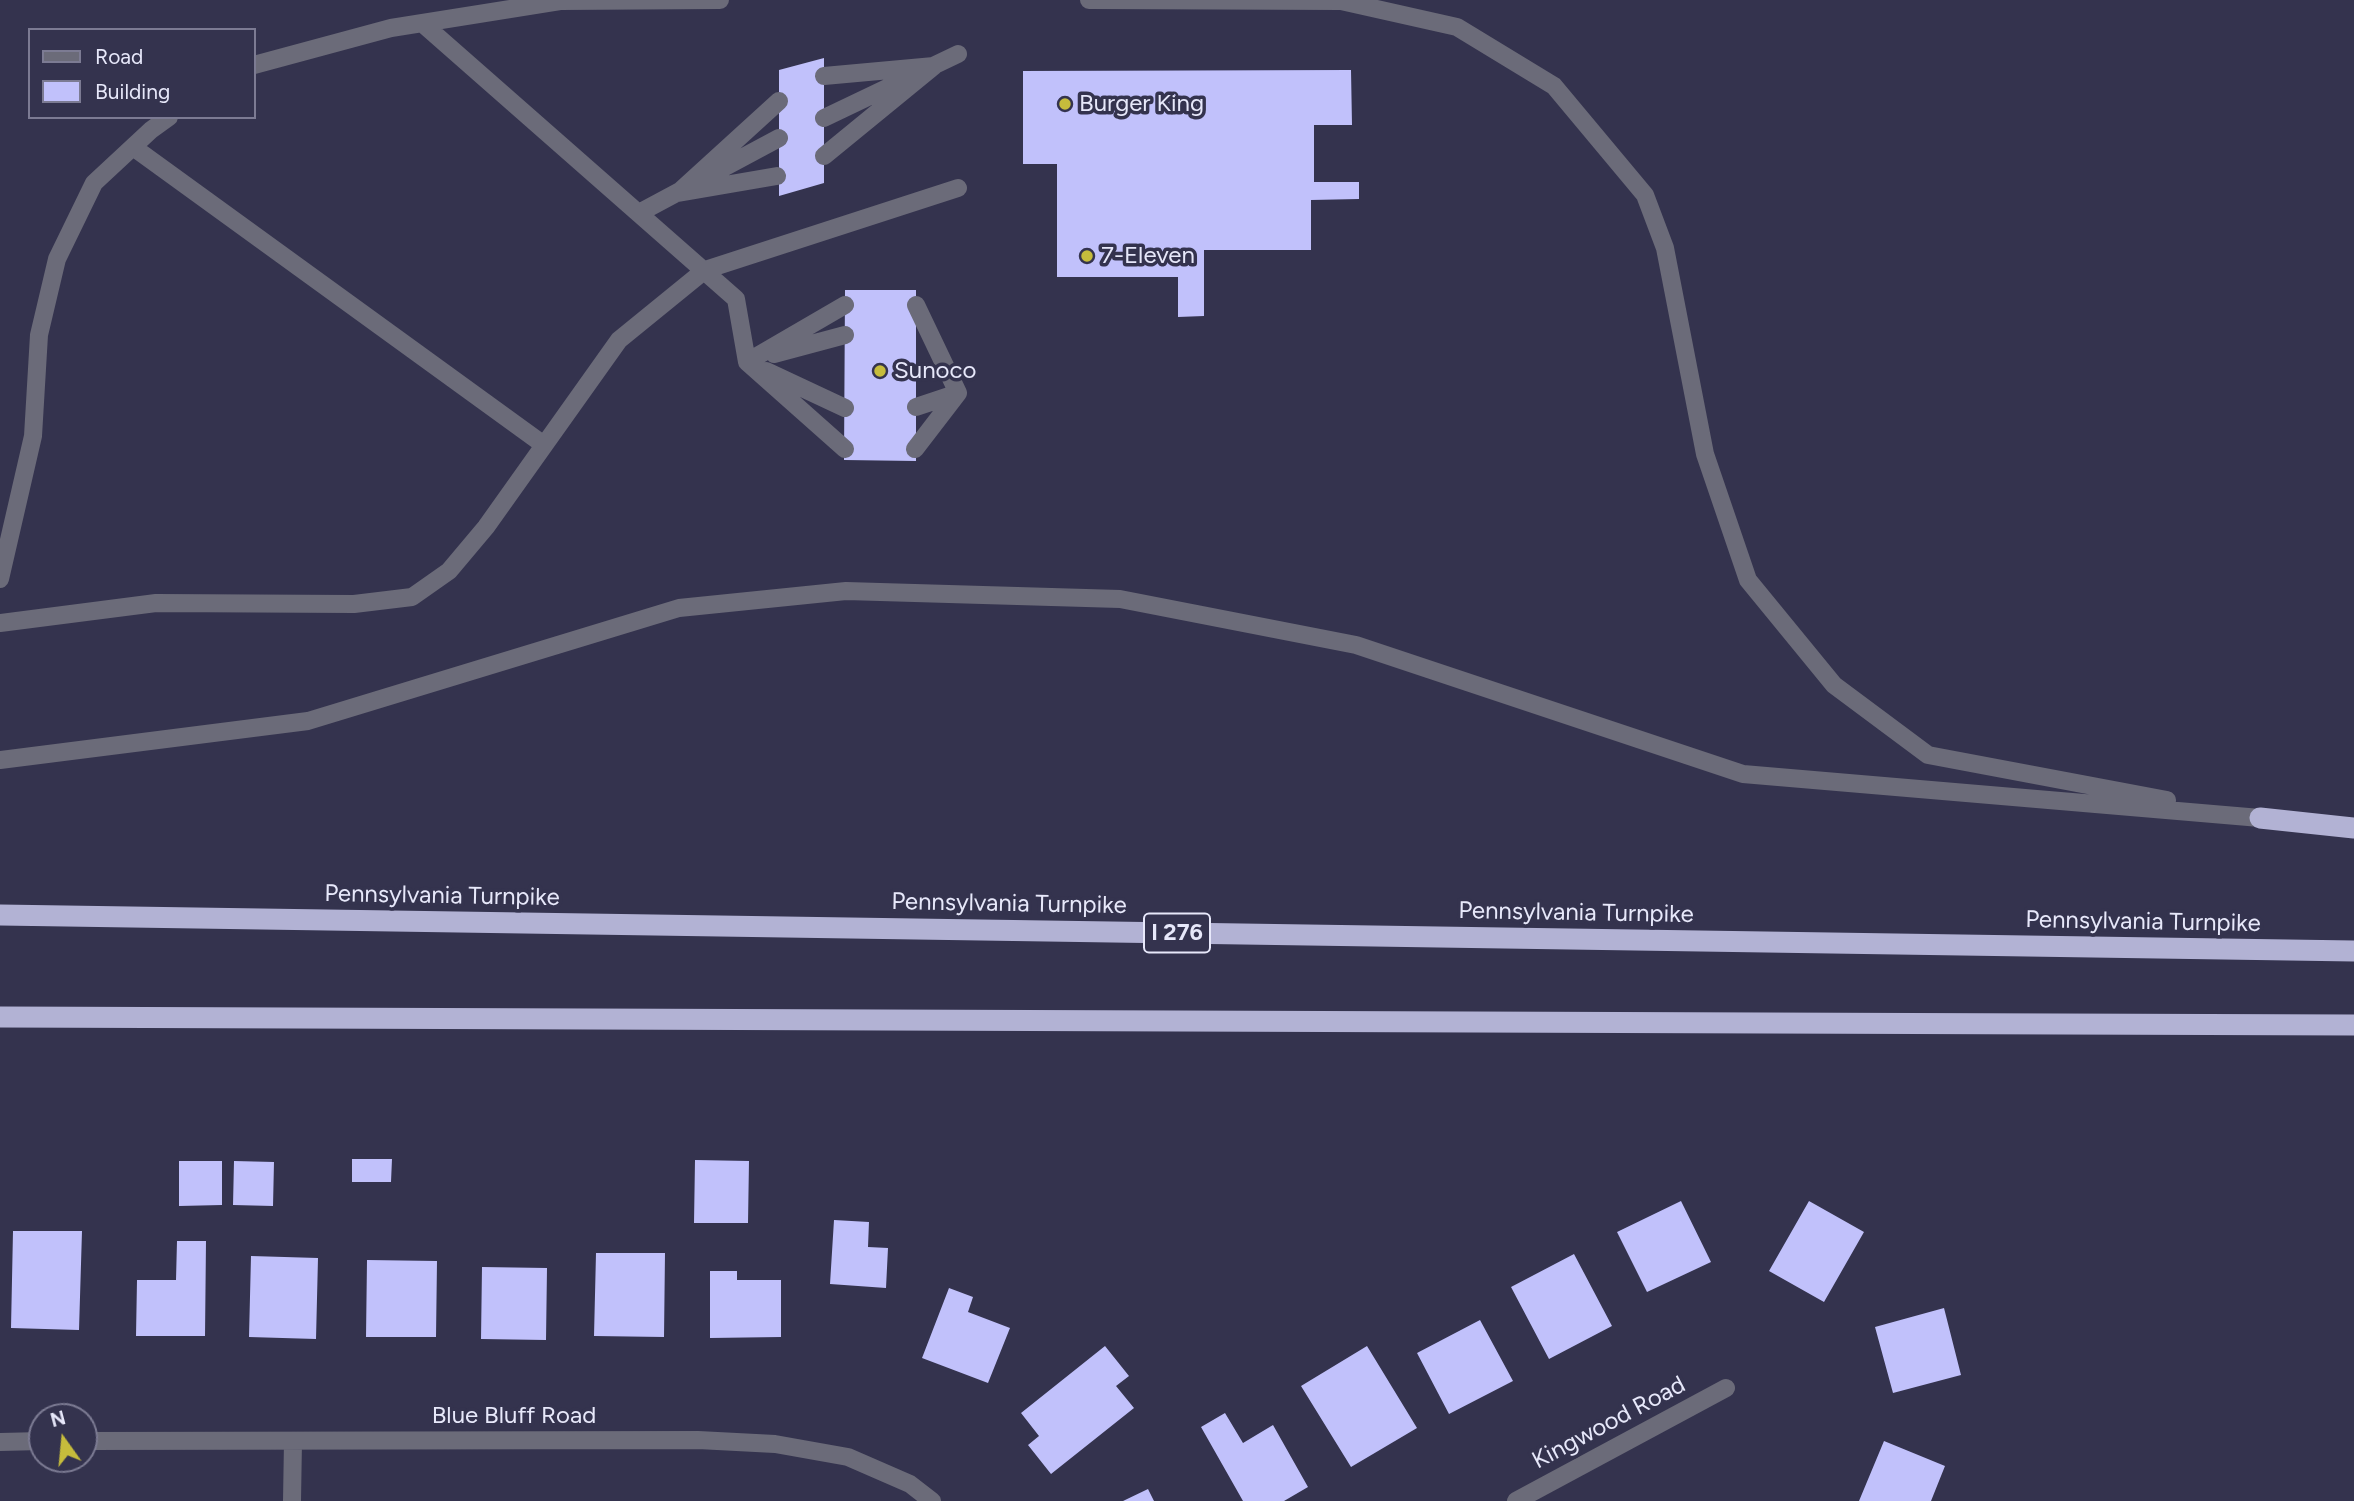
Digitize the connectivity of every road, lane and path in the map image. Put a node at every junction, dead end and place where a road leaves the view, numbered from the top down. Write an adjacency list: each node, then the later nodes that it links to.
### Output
1 (720, 0): 3 (street)
2 (1089, 0): 34 (street)
3 (460, 9): 4 (street)
4 (422, 23): 6 (street); 18 (street)
5 (958, 54): 7 (street)
6 (256, 64)
7 (934, 66): 8 (street); 10 (street); 14 (street)
8 (824, 76)
9 (779, 101): 17 (street)
10 (824, 118)
11 (166, 119): 13 (street)
12 (779, 138): 17 (street)
13 (133, 147): 28 (street); 31 (street)
14 (824, 156)
15 (777, 176): 17 (street)
16 (958, 188): 19 (street)
17 (678, 193): 18 (street)
18 (639, 213): 19 (street)
19 (705, 270): 24 (street); 28 (street)
20 (845, 305): 24 (street)
21 (916, 305): 25 (street)
22 (845, 335): 24 (street)
23 (916, 335): 25 (street)
24 (747, 362): 27 (street); 29 (street)
25 (958, 393): 26 (street); 30 (street)
26 (916, 407)
27 (845, 408)
28 (544, 445): 32 (street)
29 (845, 449)
30 (915, 449)
31 (0, 579)
32 (0, 623)
33 (0, 760): 34 (street)
34 (2260, 817): 35 (highway)
35 (2354, 828)
36 (0, 915): 37 (highway, Pennsylvania Turnpike / I 276)
37 (2354, 951)
38 (0, 1017): 39 (highway)
39 (2354, 1025)
40 (1726, 1388): 47 (street, Kingwood Road)
41 (293, 1440): 43 (street, Blue Bluff Road); 45 (street); 46 (street, Blue Bluff Road)
42 (28, 1441): 44 (street)
43 (98, 1441)
44 (0, 1442)
45 (292, 1501)
46 (932, 1501)
47 (1516, 1501)

